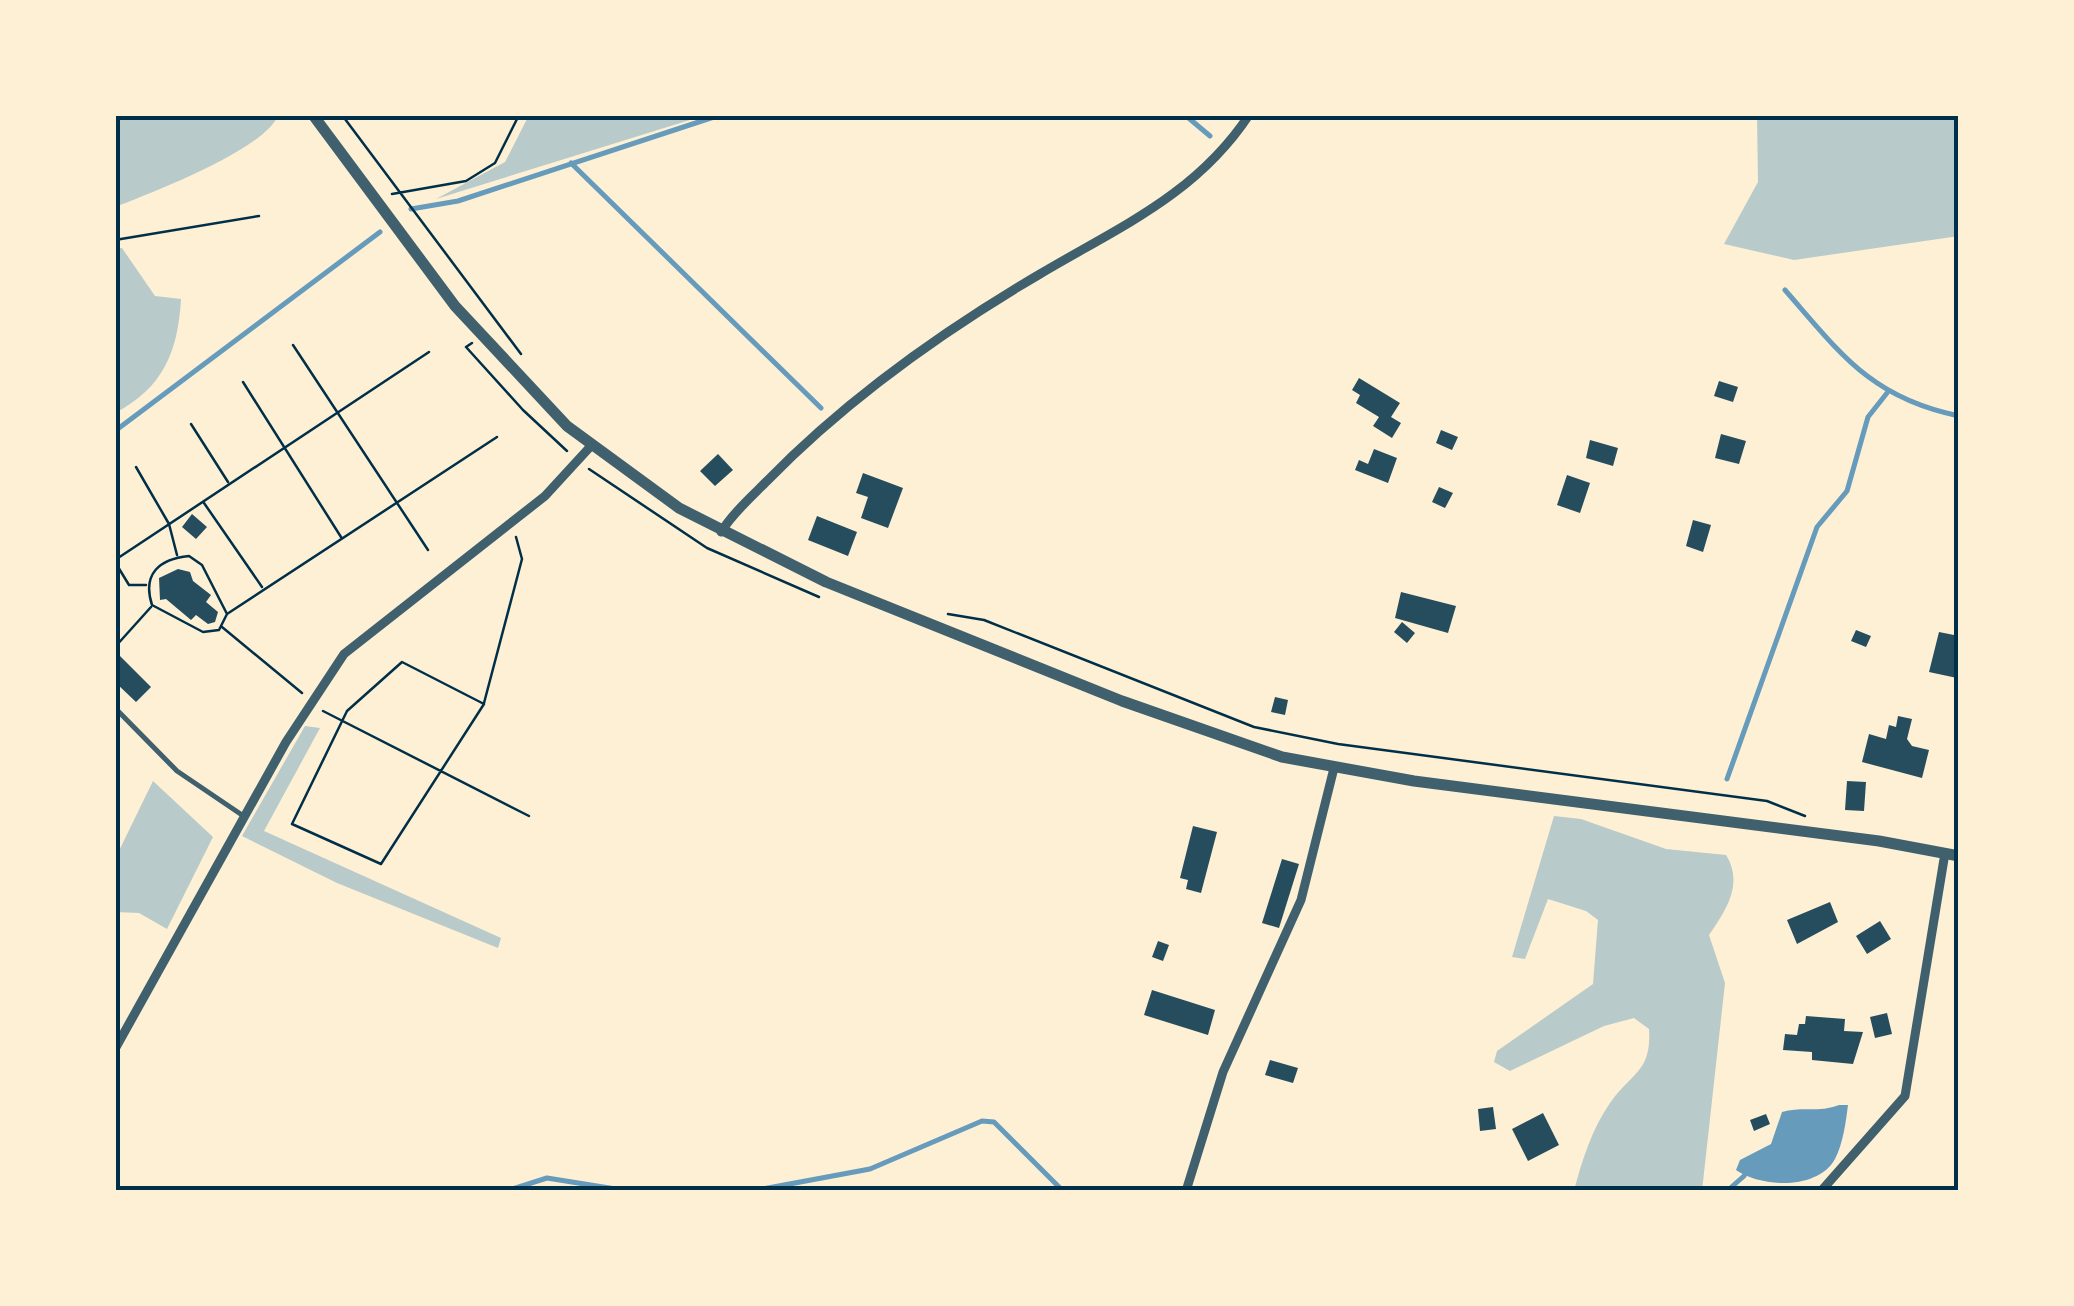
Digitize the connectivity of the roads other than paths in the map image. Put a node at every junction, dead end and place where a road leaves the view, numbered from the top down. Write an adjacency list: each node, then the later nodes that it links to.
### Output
1 (312, 115): 3 (street)
2 (1249, 115): 4 (street)
3 (590, 447): 4 (street); 7 (street)
4 (721, 532): 6 (street)
5 (115, 708): 7 (lane)
6 (1334, 768): 8 (street); 11 (street)
7 (245, 817): 9 (street)
8 (1952, 854): 10 (street)
9 (115, 1049)
10 (1822, 1190)
11 (1186, 1191)

